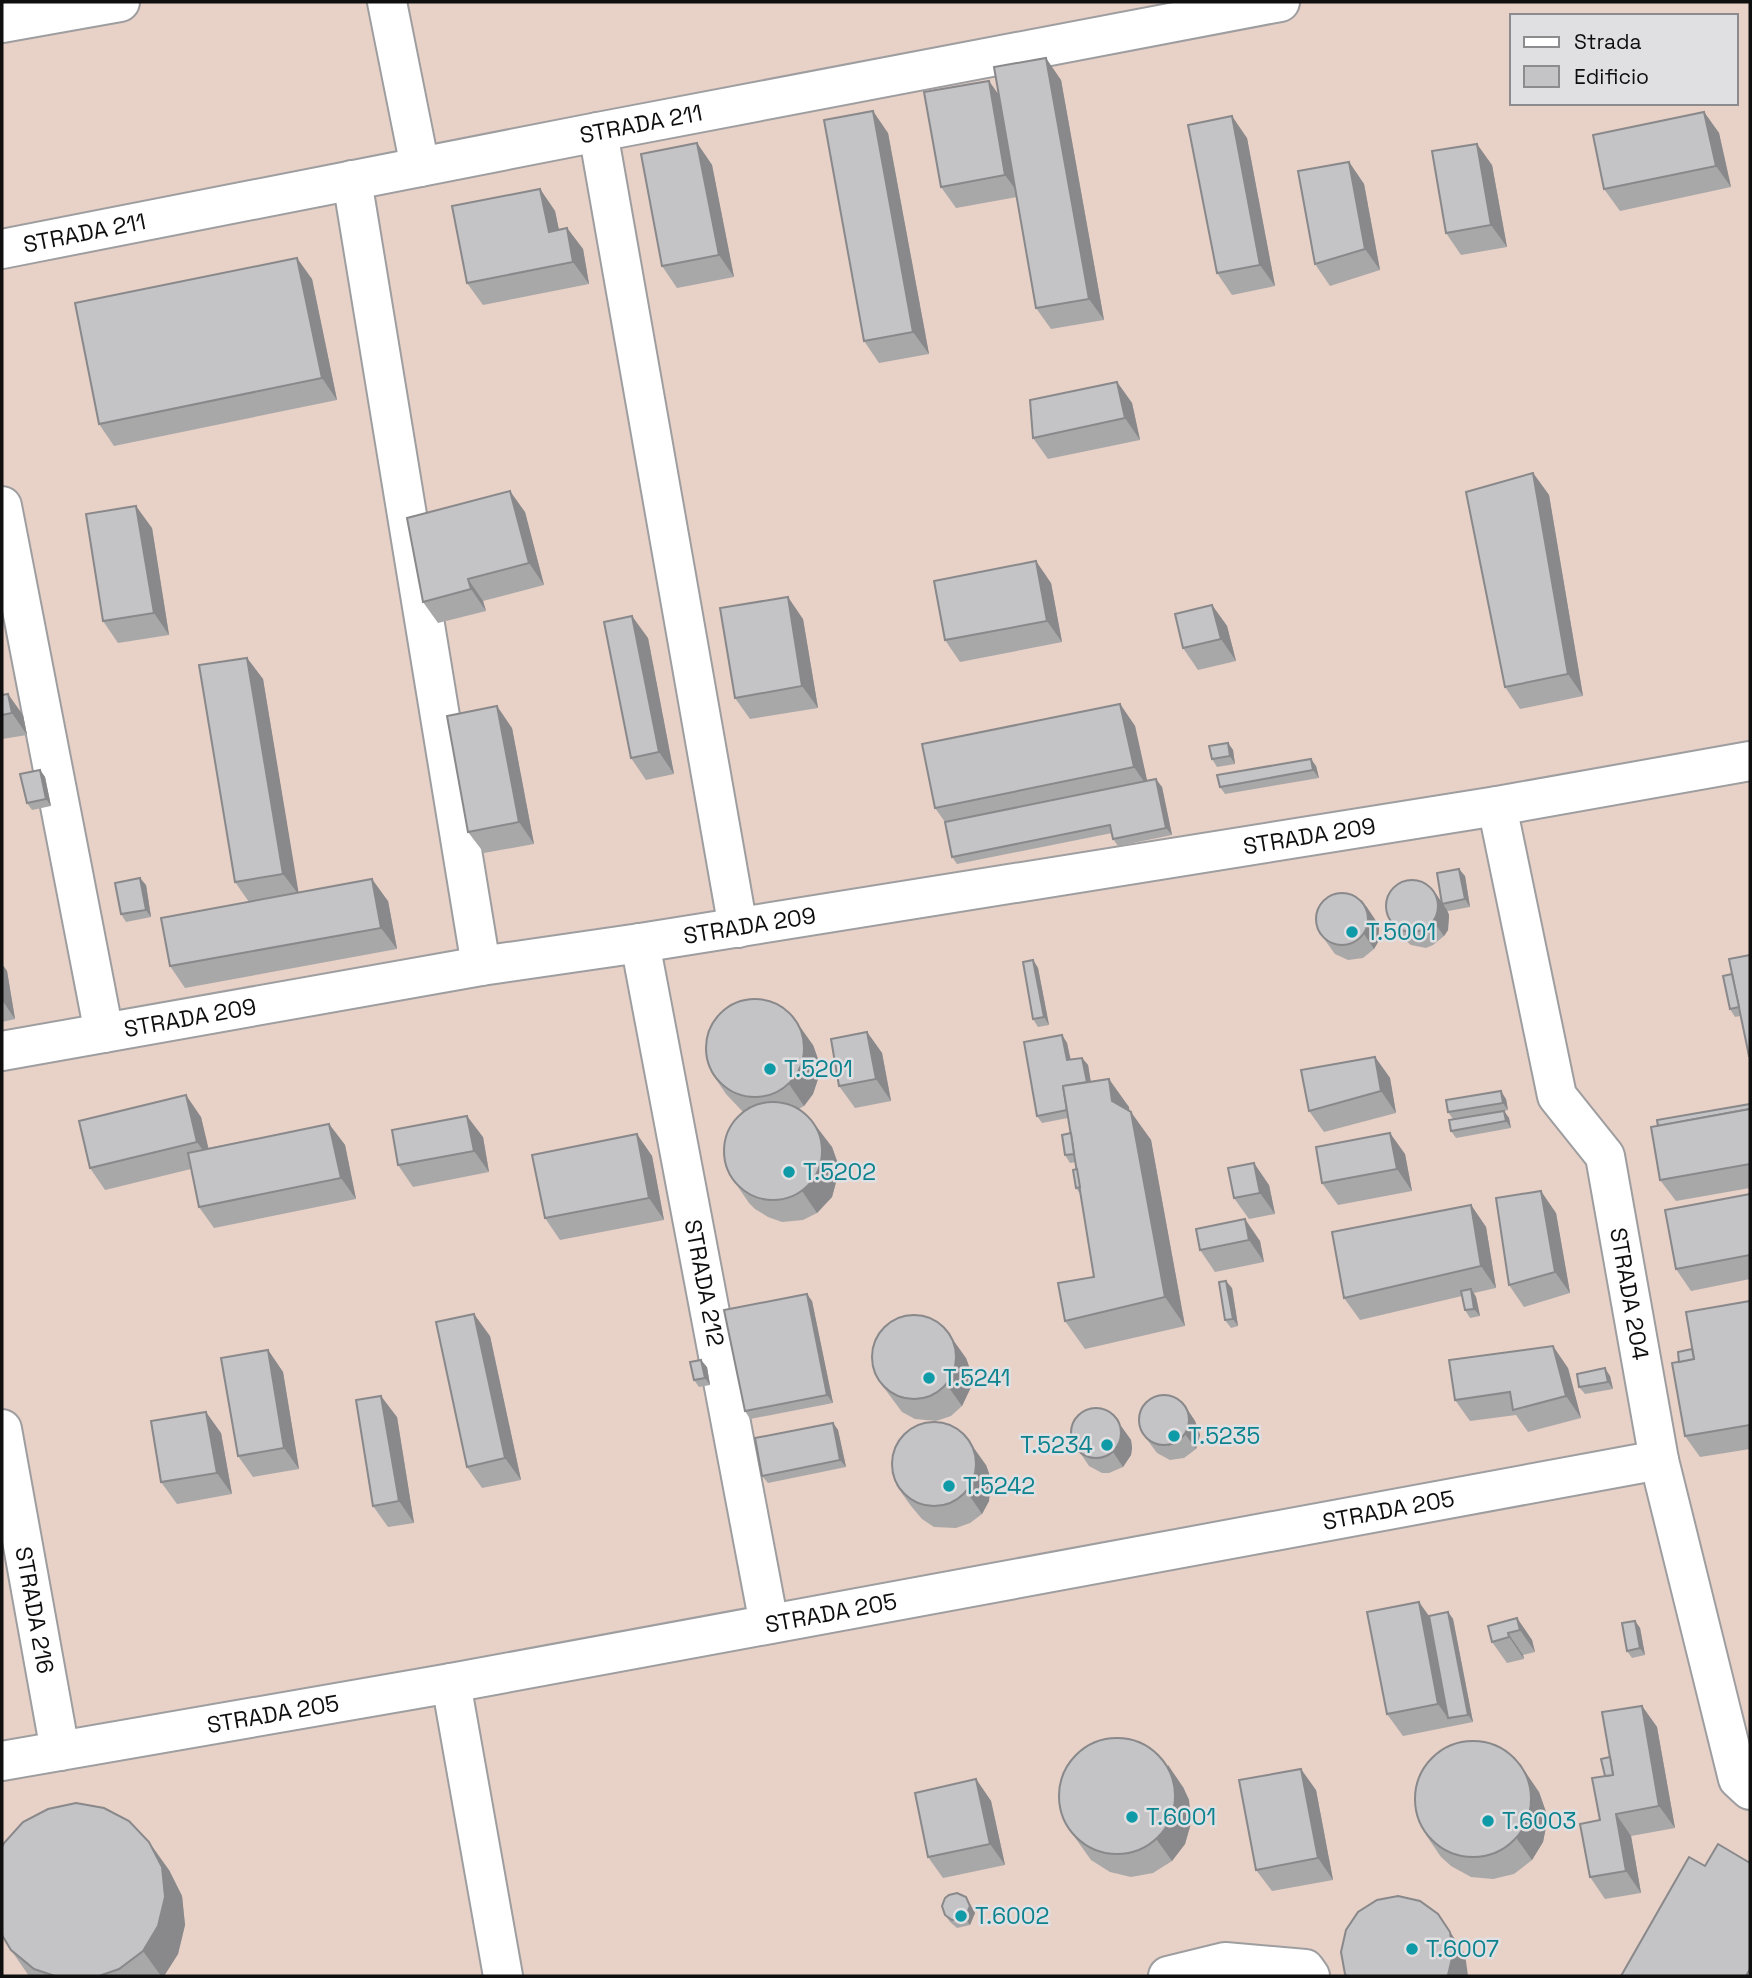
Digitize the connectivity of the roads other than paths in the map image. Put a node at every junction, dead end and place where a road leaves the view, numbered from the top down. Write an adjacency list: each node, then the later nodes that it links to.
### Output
1 (120, 2): 4 (lane)
2 (387, 2): 6 (lane)
3 (1280, 2): 5 (lane, STRADA 211)
4 (2, 23)
5 (598, 132): 6 (lane, STRADA 211); 12 (lane)
6 (420, 167): 7 (lane, STRADA 211)
7 (352, 180): 8 (lane, STRADA 211); 14 (lane)
8 (2, 249)
9 (2, 506): 15 (lane)
10 (1750, 761): 11 (lane, STRADA 209)
11 (1497, 806): 12 (lane, STRADA 209); 18 (lane, STRADA 204)
12 (738, 928): 13 (lane, STRADA 209)
13 (640, 943): 14 (lane, STRADA 209); 19 (lane, STRADA 212)
14 (481, 966): 15 (lane, STRADA 209)
15 (104, 1033): 16 (lane, STRADA 209)
16 (2, 1051)
17 (2, 1429): 21 (lane, STRADA 216)
18 (1659, 1460): 19 (lane, STRADA 205); 23 (lane, STRADA 204)
19 (769, 1624): 20 (lane, STRADA 205)
20 (451, 1683): 21 (lane, STRADA 205); 24 (lane)
21 (60, 1751): 22 (lane, STRADA 205)
22 (2, 1761)
23 (1750, 1790)
24 (503, 1976)
25 (1168, 1976): 26 (lane)
26 (1310, 1976)

